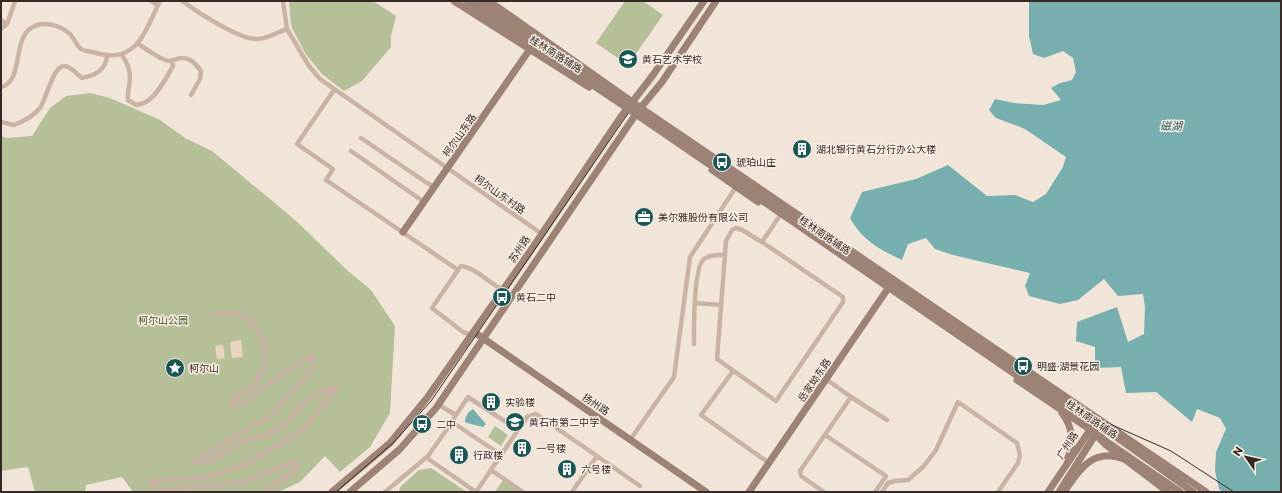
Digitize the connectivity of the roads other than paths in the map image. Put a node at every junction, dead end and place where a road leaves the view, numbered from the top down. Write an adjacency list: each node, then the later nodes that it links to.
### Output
1 (15, 1): 13 (street)
2 (151, 1): 11 (street)
3 (182, 1): 15 (street)
4 (283, 1): 15 (street)
5 (454, 1): 17 (main road, 桂林南路辅路)
6 (467, 1): 57 (main road, bridge)
7 (479, 1): 70 (main road, bridge)
8 (489, 1): 24 (main road, 桂林南路辅路)
9 (704, 1): 24 (main road, 苏州路)
10 (716, 1): 25 (main road)
11 (159, 3): 16 (street)
12 (1, 20): 13 (street)
13 (7, 24): 14 (street)
14 (1, 28)
15 (287, 28): 22 (street, 柯尔山东村路)
16 (137, 44): 18 (street); 20 (street)
17 (530, 49): 26 (main road, 桂林南路辅路); 31 (main road, 柯尔山东路)
18 (122, 55): 19 (street); 20 (street)
19 (107, 56): 21 (street); 28 (street)
20 (172, 62): 23 (street)
21 (1, 87)
22 (334, 90): 31 (street, 柯尔山东村路); 36 (street)
23 (190, 95)
24 (632, 101): 25 (main road, 桂林南路辅路); 26 (main road, 苏州路)
25 (641, 108): 27 (main road); 41 (main road, 桂林南路辅路)
26 (626, 110): 27 (main road, 桂林南路辅路); 37 (main road, 苏州路)
27 (635, 116): 33 (main road, 桂林南路辅路); 48 (main road)
28 (1, 122)
29 (361, 138): 32 (street)
30 (351, 151): 34 (street)
31 (448, 169): 32 (main road, 柯尔山东路); 37 (street, 柯尔山东村路)
32 (435, 187): 34 (main road, 柯尔山东路)
33 (736, 187): 35 (main road, 桂林南路辅路); 64 (street)
34 (424, 202): 36 (main road, 柯尔山东路)
35 (779, 216): 38 (street); 42 (main road, 桂林南路辅路)
36 (403, 232): 40 (street)
37 (542, 234): 43 (main road, 苏州路)
38 (762, 242): 39 (street); 50 (street)
39 (725, 255): 44 (street); 45 (street)
40 (458, 270): 43 (street); 47 (street)
41 (894, 280): 42 (main road, 岳家坳东路); 59 (main road, 桂林南路辅路)
42 (888, 289): 51 (main road, 岳家坳东路); 53 (main road, 桂林南路辅路)
43 (503, 290): 47 (main road, 苏州路)
44 (695, 302): 45 (street); 49 (street)
45 (721, 305): 50 (street)
46 (214, 314): 76 (street)
47 (473, 333): 48 (main road, 扬州路); 77 (main road, 苏州路)
48 (484, 338): 54 (main road); 64 (main road, 扬州路)
49 (694, 344)
50 (733, 370): 68 (street)
51 (826, 379): 52 (street); 68 (main road, 岳家坳东路)
52 (852, 397): 56 (street); 63 (street)
53 (1050, 403): 61 (main road, 桂林南路辅路); 73 (main road)
54 (439, 405): 55 (street); 78 (main road)
55 (456, 415): 58 (street); 60 (street)
56 (887, 420)
57 (1080, 420): 92 (main road, bridge); 94 (main road, bridge)
58 (452, 422): 65 (street); 67 (street)
59 (1102, 422): 61 (main road, 广州路); 62 (main road, 广州路); 97 (main road, 桂林南路辅路)
60 (518, 430): 65 (street); 66 (street)
61 (1090, 430): 62 (main road, 桂林南路辅路); 73 (main road, 广州路)
62 (1096, 434): 71 (main road, 桂林南路辅路); 90 (main road, 广州路)
63 (825, 435): 72 (street); 85 (street)
64 (630, 440): 83 (main road, 扬州路)
65 (501, 455): 69 (street)
66 (597, 456): 75 (street); 82 (street)
67 (427, 458): 79 (street); 80 (street)
68 (769, 463): 84 (main road, 岳家坳东路)
69 (491, 470): 80 (street); 81 (street)
70 (1162, 470): 95 (main road); 96 (main road)
71 (1150, 471): 91 (main road); 93 (main road, 桂林南路辅路)
72 (886, 476): 74 (street); 86 (street)
73 (1056, 480): 89 (main road, 广州路)
74 (895, 481): 87 (street); 88 (street)
75 (640, 486)
76 (262, 492)
77 (332, 492)
78 (350, 492)
79 (385, 492)
80 (476, 492)
81 (523, 492)
82 (572, 492)
83 (706, 492)
84 (750, 492)
85 (824, 492)
86 (875, 492)
87 (882, 492)
88 (998, 492)
89 (1048, 492)
90 (1058, 492)
91 (1064, 492)
92 (1168, 492)
93 (1180, 492)
94 (1186, 492)
95 (1193, 492)
96 (1201, 492)
97 (1206, 492)

